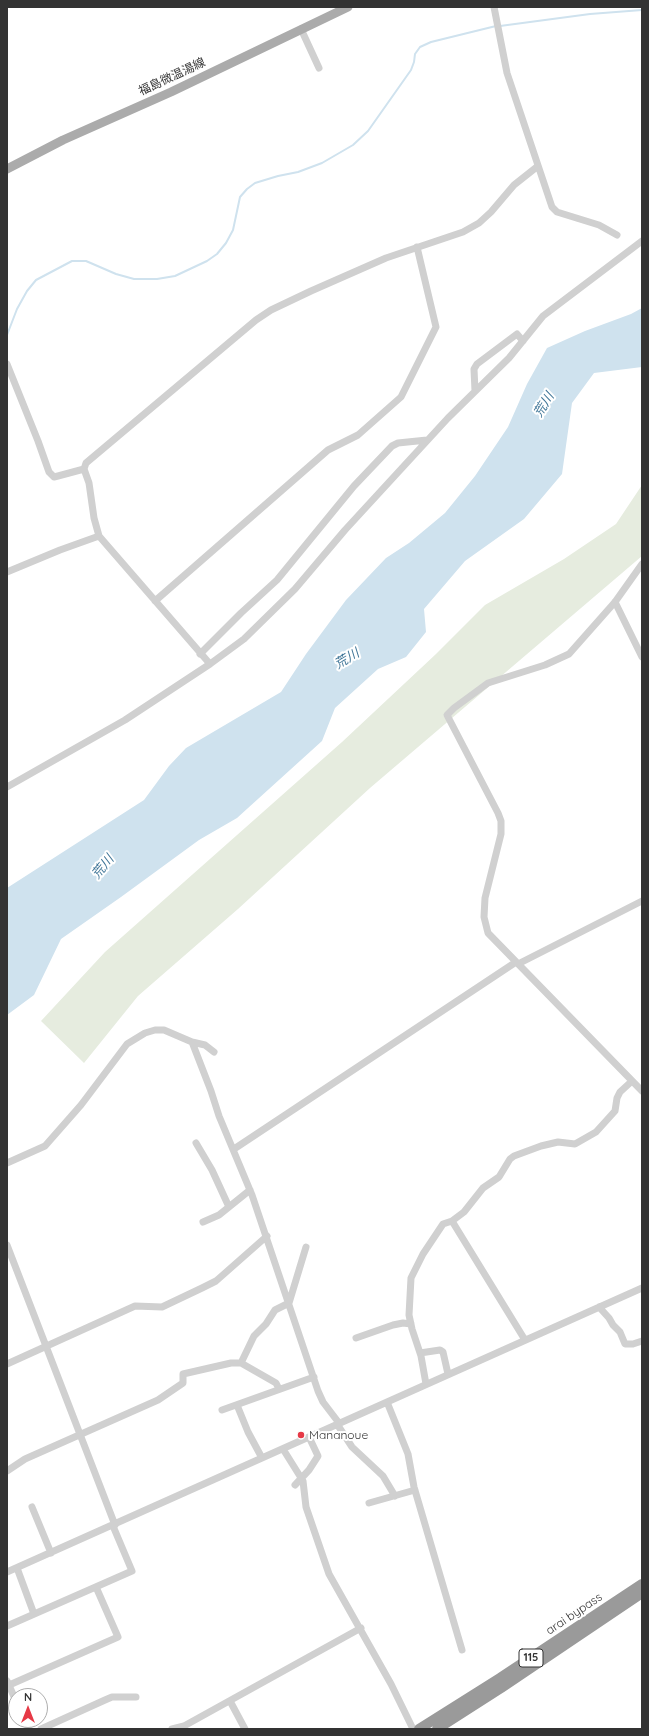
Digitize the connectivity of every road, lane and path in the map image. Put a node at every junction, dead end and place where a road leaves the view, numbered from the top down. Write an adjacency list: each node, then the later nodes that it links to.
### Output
1 (348, 7): 3 (main road, 福島微温湯線)
2 (494, 7): 5 (street)
3 (301, 30): 4 (street); 6 (main road, 福島微温湯線)
4 (319, 68)
5 (538, 166): 7 (street); 9 (street)
6 (7, 169)
7 (617, 235)
8 (642, 241): 10 (street)
9 (417, 247): 14 (street); 18 (street)
10 (523, 341): 12 (street); 12 (street)
11 (7, 364): 14 (street)
12 (475, 391): 13 (street)
13 (427, 440): 20 (street); 22 (street)
14 (84, 469): 15 (street)
15 (99, 536): 17 (street); 18 (street)
16 (642, 564): 19 (street)
17 (7, 572)
18 (155, 601): 20 (street)
19 (615, 602): 21 (street); 25 (street)
20 (200, 654): 22 (street)
21 (642, 657)
22 (210, 664): 23 (street)
23 (7, 787)
24 (642, 901): 25 (street)
25 (517, 963): 28 (street); 31 (street)
26 (192, 1042): 27 (street); 31 (street); 32 (street)
27 (214, 1052)
28 (632, 1081): 29 (street); 35 (street)
29 (642, 1091)
30 (196, 1143): 34 (street)
31 (234, 1149): 33 (street)
32 (7, 1163)
33 (250, 1190): 34 (street); 37 (street)
34 (229, 1207): 36 (street)
35 (452, 1221): 43 (street); 45 (street)
36 (203, 1222)
37 (267, 1236): 41 (street); 47 (street)
38 (7, 1245): 47 (street)
39 (306, 1247): 41 (street)
40 (642, 1288): 42 (street)
41 (289, 1302): 49 (street); 52 (street)
42 (599, 1307): 45 (street); 46 (street)
43 (411, 1324): 44 (street); 48 (street)
44 (356, 1338)
45 (525, 1340): 51 (street)
46 (642, 1341)
47 (46, 1347): 50 (street); 59 (street)
48 (420, 1353): 51 (street); 53 (street)
49 (241, 1363): 54 (street); 59 (street)
50 (7, 1364)
51 (448, 1374): 53 (street)
52 (314, 1377): 54 (street); 58 (street)
53 (426, 1384): 55 (street)
54 (278, 1389): 56 (street)
55 (387, 1402): 58 (street); 66 (street)
56 (236, 1405): 57 (street); 62 (street)
57 (222, 1410)
58 (338, 1424): 60 (street); 67 (street)
59 (81, 1435): 63 (street); 70 (street)
60 (309, 1437): 61 (street); 64 (street)
61 (283, 1449): 62 (street); 64 (street)
62 (262, 1458): 70 (street)
63 (7, 1471)
64 (302, 1478): 65 (street); 79 (street)
65 (295, 1485)
66 (415, 1490): 67 (street); 80 (street)
67 (395, 1496): 68 (street)
68 (369, 1503)
69 (32, 1506): 71 (street)
70 (114, 1525): 71 (street); 75 (street)
71 (51, 1553): 72 (street)
72 (17, 1568): 73 (street); 77 (street)
73 (7, 1572)
74 (642, 1584): 88 (highway, arai bypass / 115)
75 (96, 1587): 77 (street); 81 (street)
76 (642, 1593): 89 (highway, arai bypass / 115)
77 (34, 1614): 78 (street)
78 (7, 1626)
79 (361, 1628): 83 (street); 87 (street)
80 (462, 1650)
81 (8, 1684)
82 (136, 1697): 84 (street)
83 (230, 1701): 85 (street); 86 (street)
84 (41, 1729)
85 (172, 1729)
86 (245, 1729)
87 (413, 1729)
88 (419, 1729)
89 (437, 1729)

